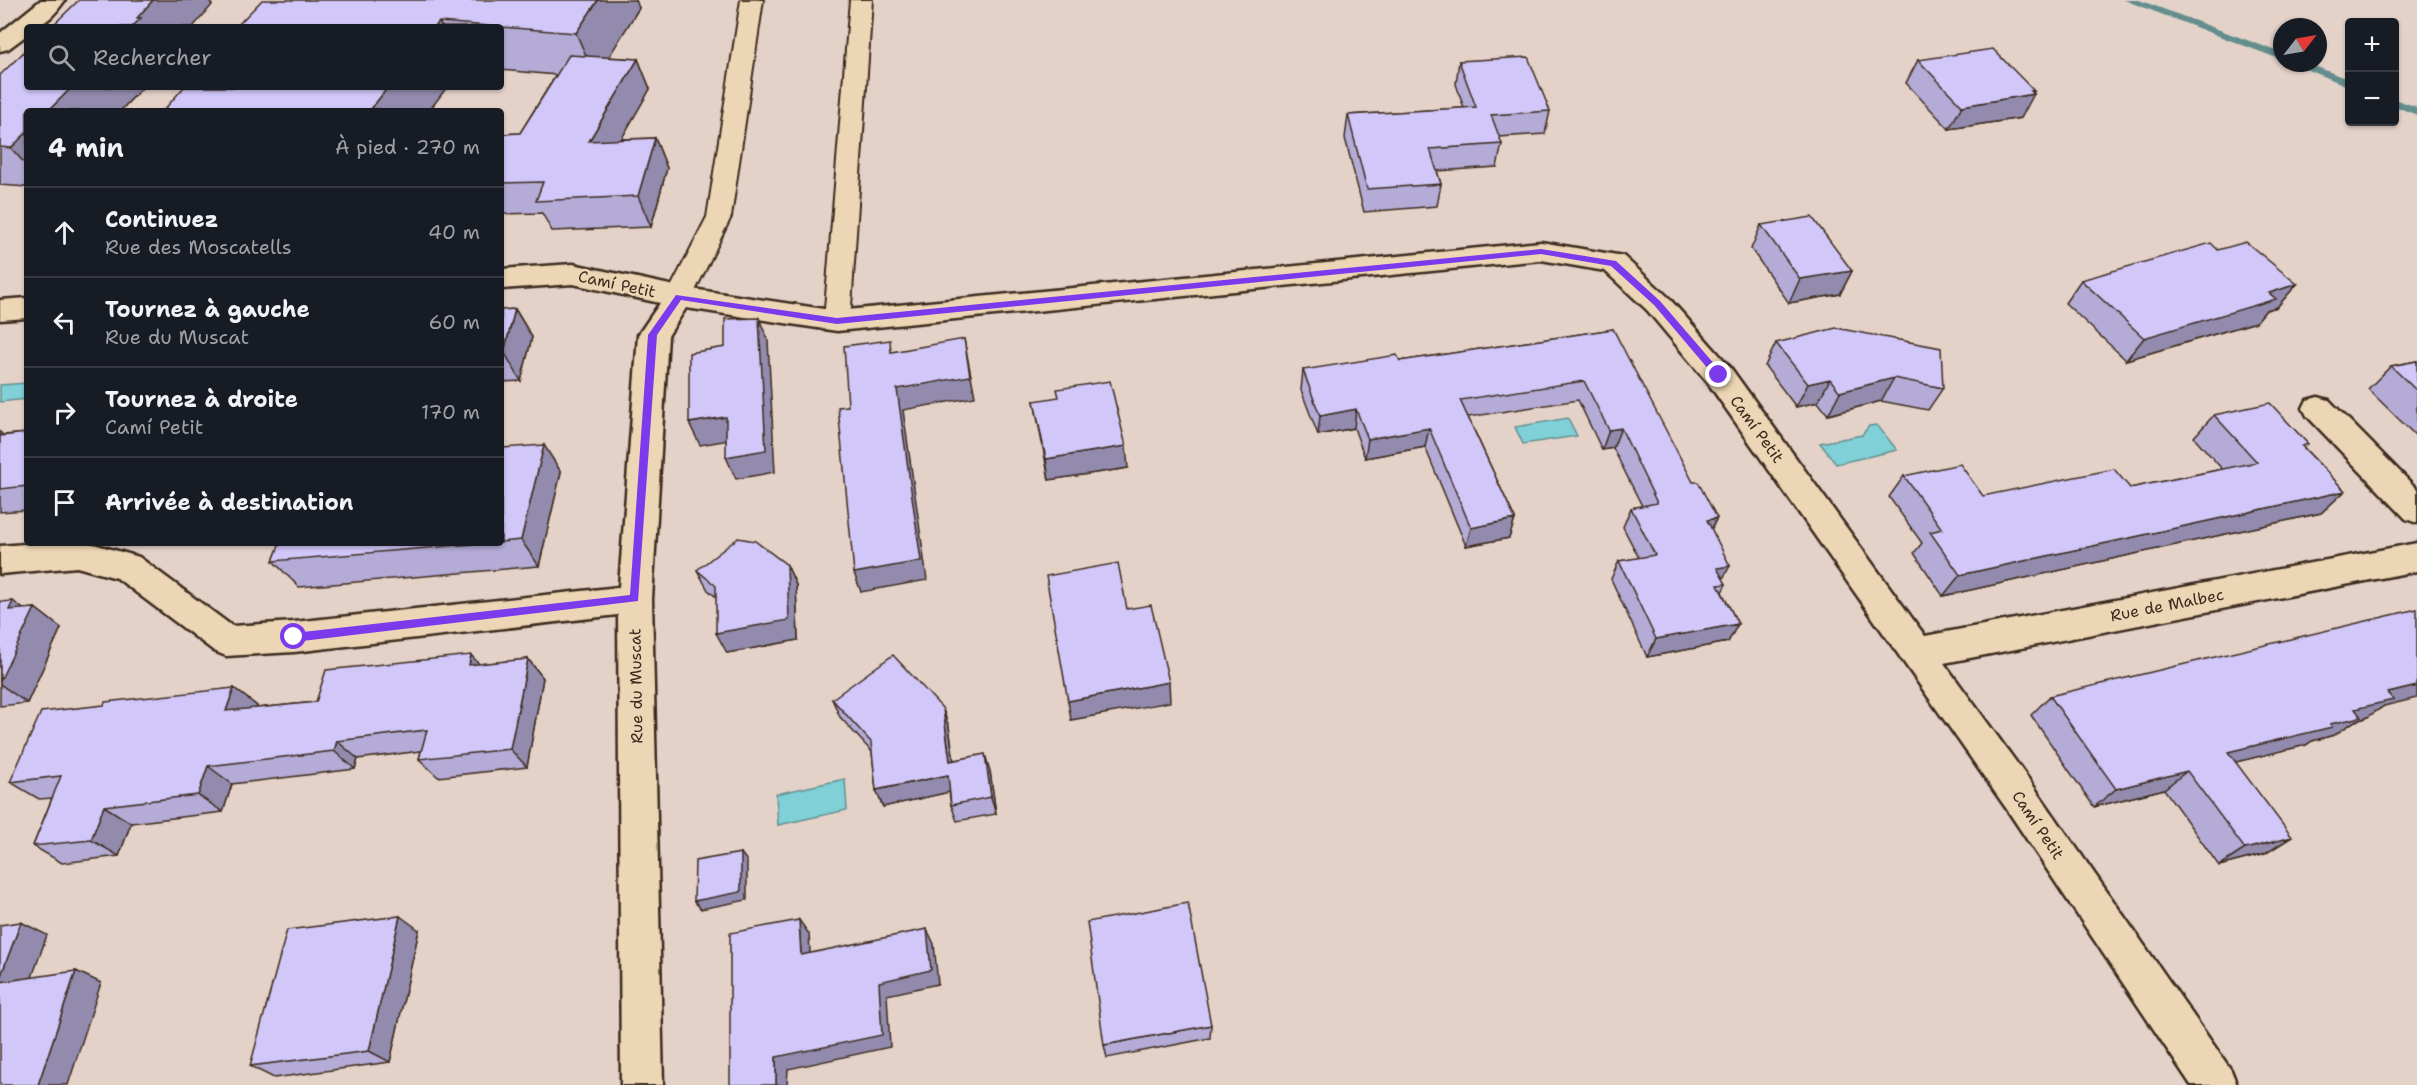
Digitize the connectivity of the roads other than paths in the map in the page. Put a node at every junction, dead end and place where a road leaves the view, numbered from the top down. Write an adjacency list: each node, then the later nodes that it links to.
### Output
1 (53, 0): 4 (street)
2 (752, 0): 8 (lane)
3 (861, 0): 11 (lane)
4 (27, 24)
5 (24, 26): 6 (street)
6 (0, 44)
7 (504, 279): 8 (street, Camí Petit)
8 (679, 297): 11 (street, Camí Petit); 16 (street, Rue du Muscat)
9 (24, 308): 10 (street)
10 (0, 310)
11 (837, 321): 17 (street, Camí Petit)
12 (2318, 408): 13 (street)
13 (2417, 510)
14 (2417, 557): 17 (street, Rue de Malbec)
15 (0, 560): 16 (street)
16 (635, 598): 18 (street, Rue du Muscat)
17 (1917, 653): 19 (street, Camí Petit)
18 (642, 1085)
19 (2216, 1085)

